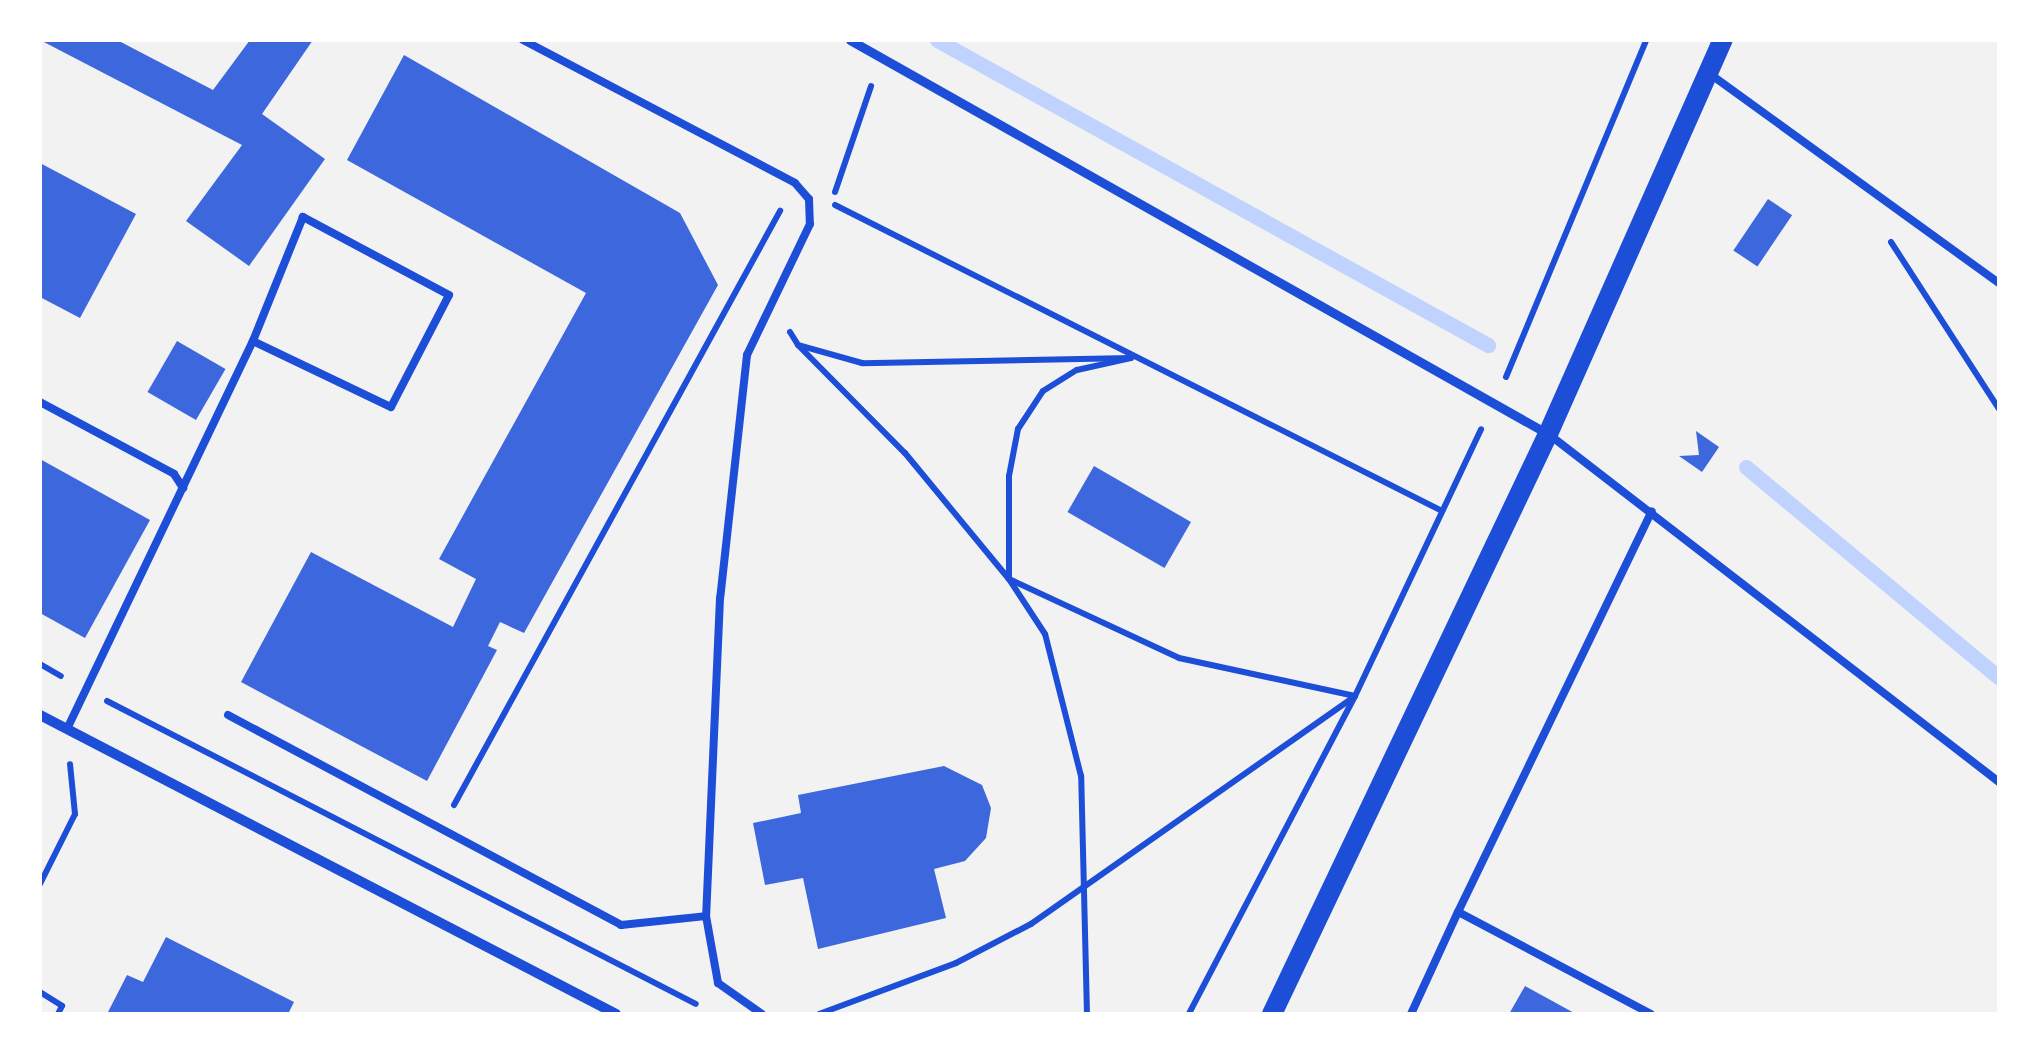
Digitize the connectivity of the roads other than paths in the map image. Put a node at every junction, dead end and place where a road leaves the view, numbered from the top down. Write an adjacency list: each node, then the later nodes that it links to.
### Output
1 (524, 40): 16 (lane)
2 (850, 40): 8 (street)
3 (1723, 40): 4 (main road)
4 (1706, 71): 5 (lane); 8 (main road)
5 (1999, 283)
6 (253, 342): 6 (lane); 9 (lane)
7 (40, 402): 9 (lane)
8 (1548, 434): 10 (lane); 19 (main road)
9 (183, 488): 13 (lane)
10 (1652, 511): 14 (lane); 15 (lane)
11 (40, 714): 13 (street)
12 (228, 715): 16 (lane)
13 (67, 729): 17 (street)
14 (1999, 782)
15 (1458, 912): 20 (lane); 21 (lane)
16 (706, 916): 18 (lane)
17 (616, 1014)
18 (762, 1014)
19 (1272, 1014)
20 (1411, 1014)
21 (1651, 1014)

